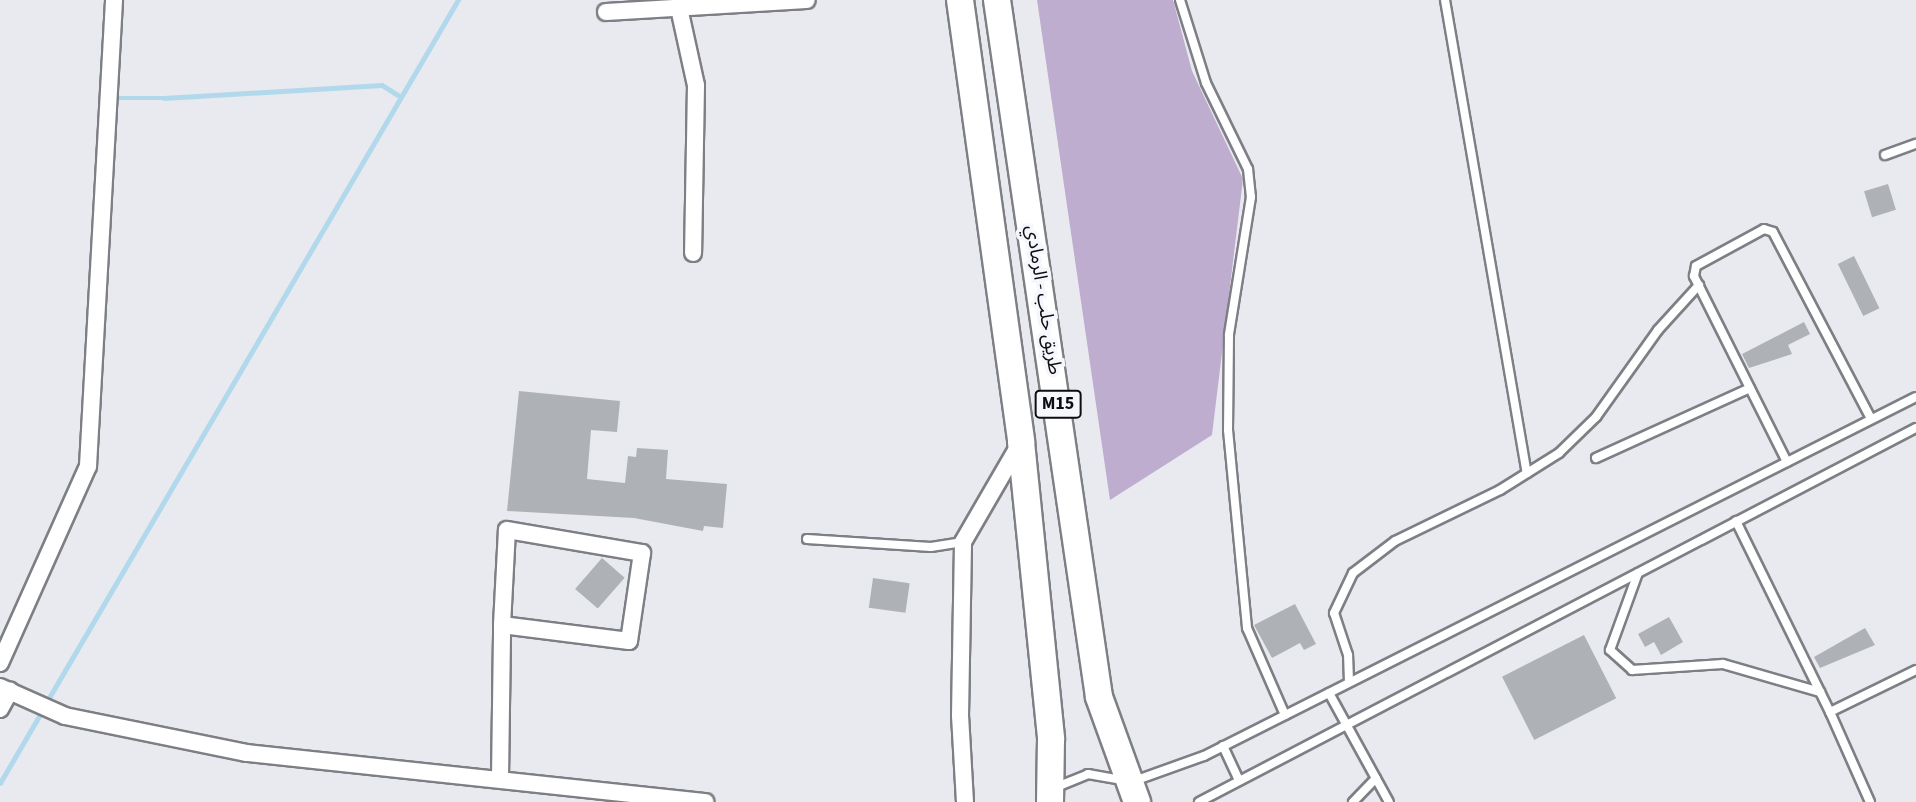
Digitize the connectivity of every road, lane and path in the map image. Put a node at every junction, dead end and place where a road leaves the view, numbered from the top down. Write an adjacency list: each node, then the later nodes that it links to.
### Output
1 (114, 0): 26 (street)
2 (807, 0): 7 (street)
3 (960, 0): 17 (highway, طريق حلب - الرمادي / M15)
4 (997, 0): 40 (highway, طريق حلب - الرمادي / M15)
5 (1180, 0): 34 (lane)
6 (1446, 0): 20 (lane)
7 (679, 8): 8 (street); 11 (street)
8 (606, 12)
9 (1916, 144): 10 (lane)
10 (1885, 155)
11 (693, 253)
12 (1699, 285): 13 (lane); 15 (lane); 20 (lane)
13 (1750, 387): 18 (lane); 19 (lane)
14 (1916, 397): 15 (lane)
15 (1871, 419): 19 (lane)
16 (1916, 428): 21 (lane)
17 (1021, 442): 23 (street); 41 (highway, طريق حلب - الرمادي / M15)
18 (1596, 458)
19 (1787, 462): 28 (lane)
20 (1527, 473): 28 (lane)
21 (1736, 521): 24 (lane); 30 (lane)
22 (807, 539): 23 (lane)
23 (963, 542): 43 (street)
24 (1638, 573): 30 (lane); 35 (lane)
25 (502, 625): 25 (street); 37 (street)
26 (0, 663)
27 (1916, 670): 33 (lane)
28 (1349, 682): 31 (lane)
29 (5, 689): 32 (street); 37 (street)
30 (1820, 692): 33 (lane)
31 (1329, 693): 34 (lane); 35 (lane)
32 (0, 709)
33 (1830, 712): 47 (lane)
34 (1285, 715): 36 (lane)
35 (1347, 725): 38 (lane); 39 (lane)
36 (1223, 746): 39 (lane); 40 (lane)
37 (500, 778): 42 (street)
38 (1376, 778): 45 (lane); 46 (lane)
39 (1239, 781): 44 (lane)
40 (1134, 792): 41 (lane)
41 (1051, 796)
42 (705, 802)
43 (965, 802)
44 (1199, 802)
45 (1354, 802)
46 (1389, 802)
47 (1870, 802)

